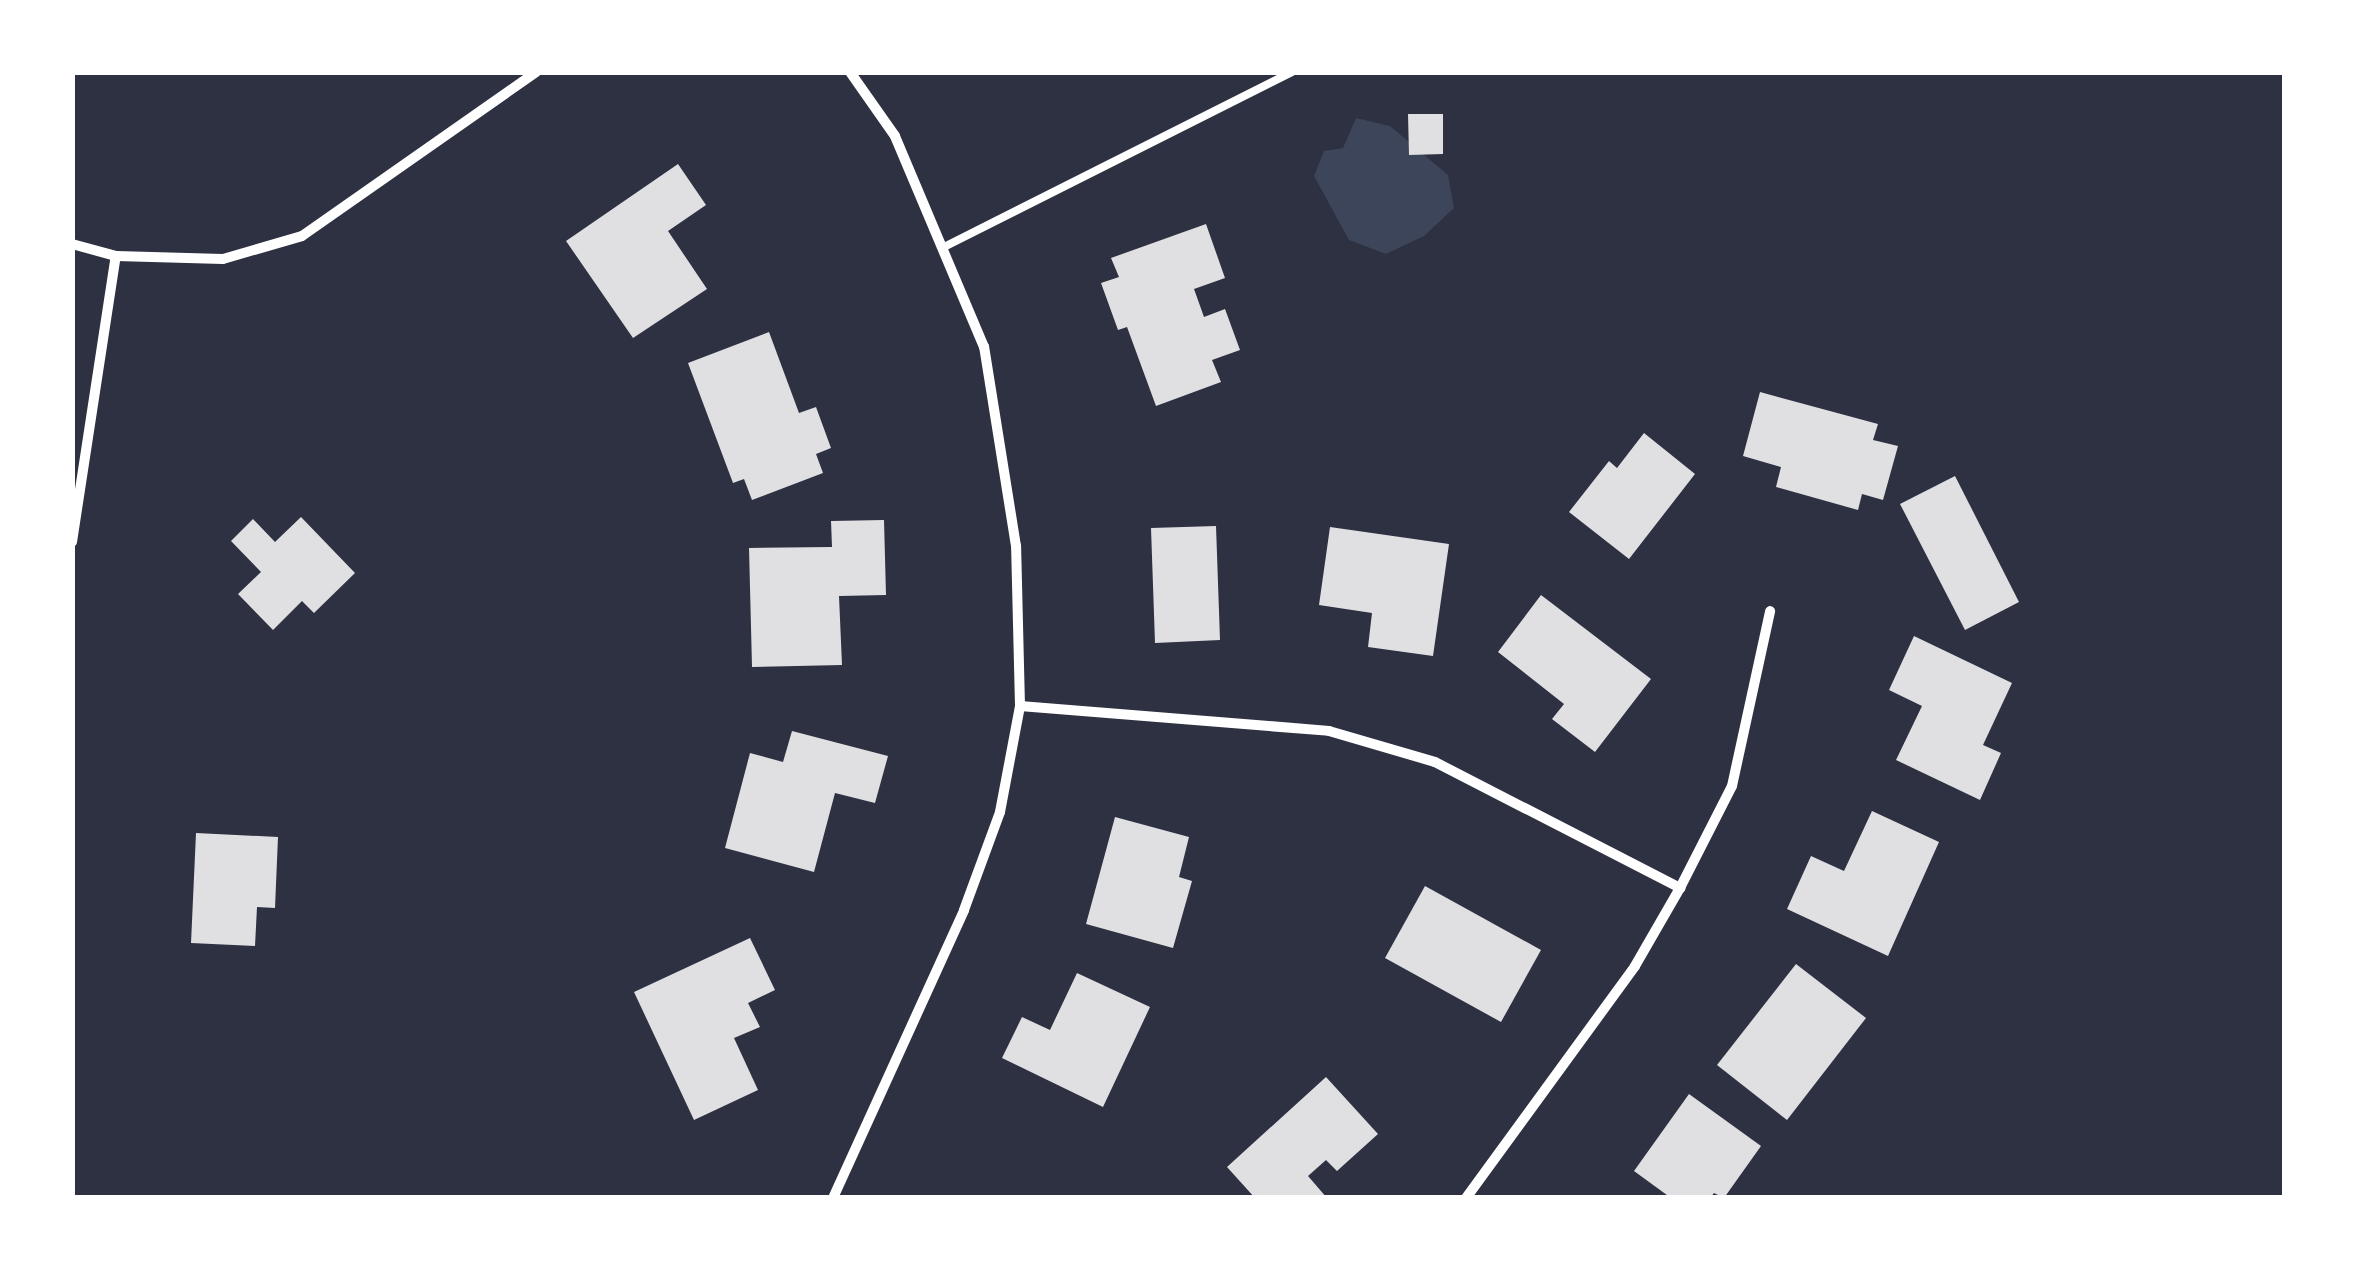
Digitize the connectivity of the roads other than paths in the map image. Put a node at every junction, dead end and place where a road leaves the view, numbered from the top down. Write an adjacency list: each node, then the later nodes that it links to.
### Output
1 (536, 72): 6 (street)
2 (850, 72): 5 (street)
3 (1292, 72): 5 (lane)
4 (72, 244): 6 (street)
5 (942, 248): 9 (street)
6 (116, 256): 7 (street)
7 (72, 542)
8 (1770, 611): 10 (street)
9 (1020, 706): 10 (street); 11 (street)
10 (1680, 888): 12 (street)
11 (834, 1198)
12 (1466, 1198)

